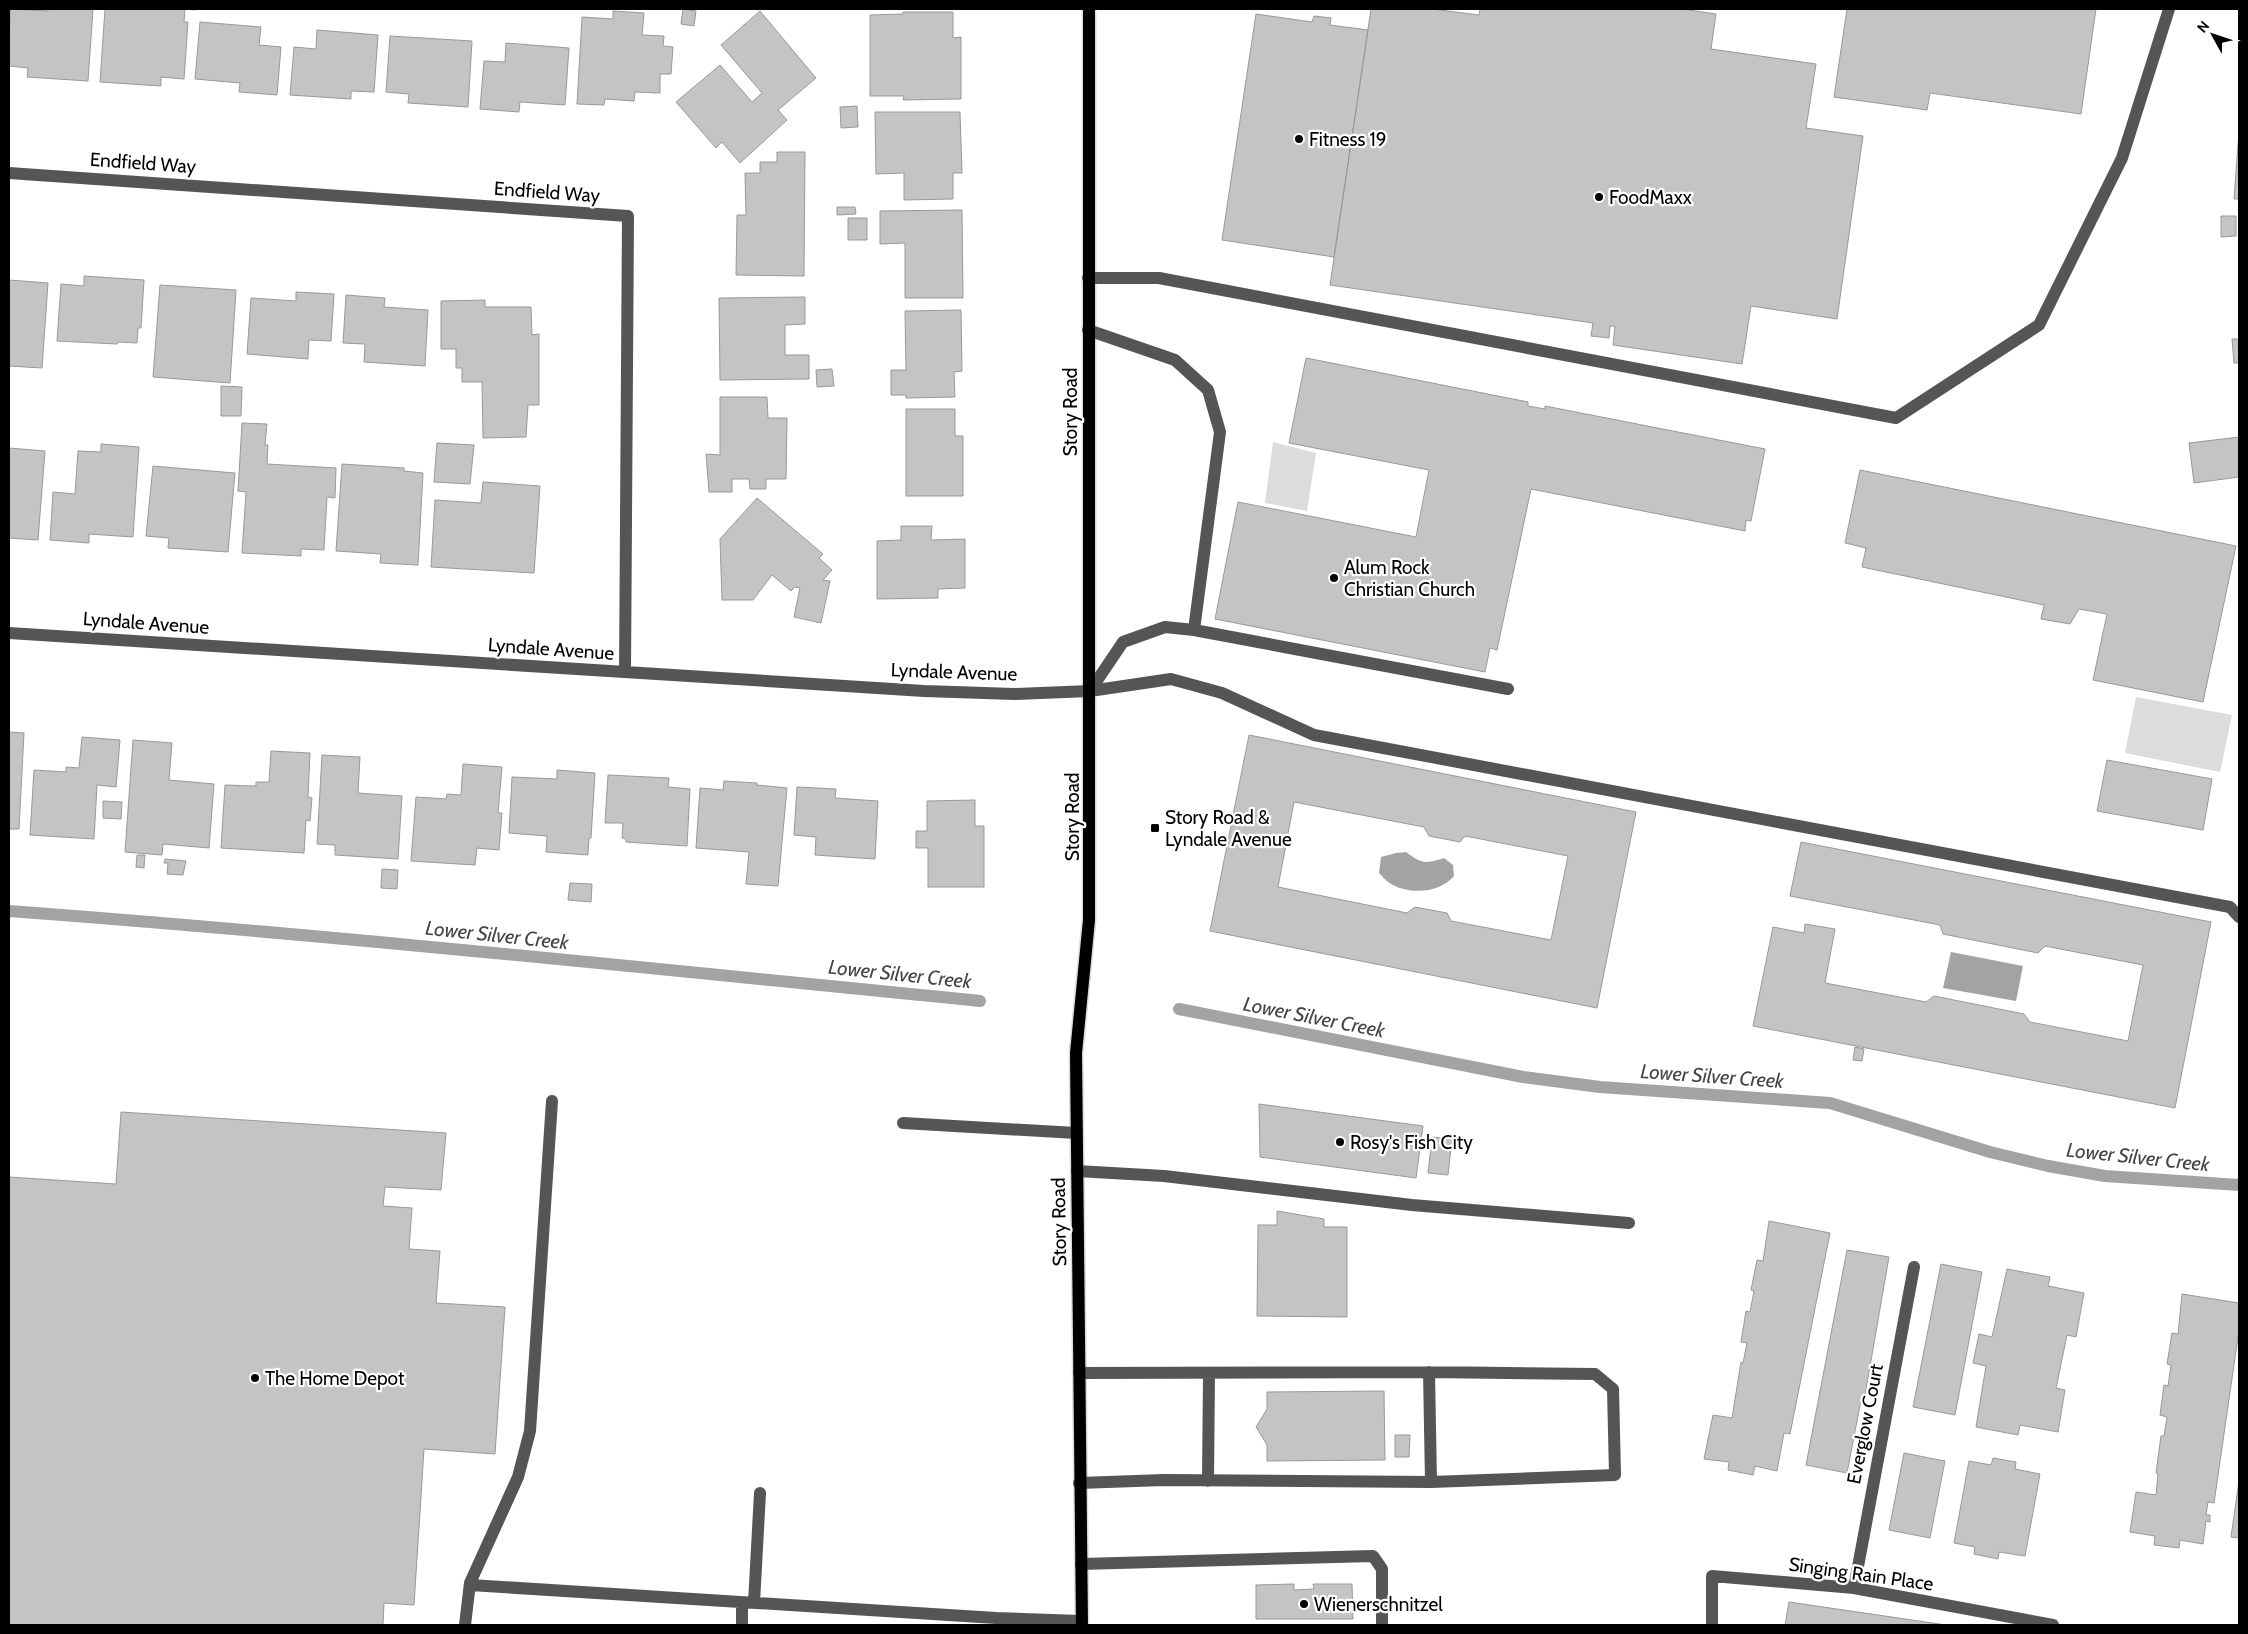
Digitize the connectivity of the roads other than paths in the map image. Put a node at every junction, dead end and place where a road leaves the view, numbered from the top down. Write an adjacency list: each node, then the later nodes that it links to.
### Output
1 (1089, 9): 4 (main road, Story Road)
2 (2169, 9): 4 (street)
3 (9, 173): 8 (street, Endfield Way)
4 (1088, 278): 5 (main road, Story Road)
5 (1088, 330): 6 (street); 10 (main road, Story Road)
6 (1194, 630): 9 (street); 10 (street)
7 (9, 633): 8 (street, Lyndale Avenue)
8 (625, 672): 10 (street, Lyndale Avenue)
9 (1508, 689)
10 (1090, 691): 11 (street, Lyndale Avenue); 14 (main road, Story Road)
11 (2239, 917)
12 (552, 1101): 26 (street)
13 (903, 1123): 14 (street)
14 (1076, 1133): 15 (main road, Story Road)
15 (1077, 1171): 16 (street); 19 (main road, Story Road)
16 (1628, 1223)
17 (1914, 1267): 27 (street, Everglow Court)
18 (1429, 1372): 20 (street); 22 (street); 22 (street)
19 (1079, 1373): 20 (street); 23 (main road, Story Road)
20 (1209, 1373): 21 (street)
21 (1208, 1481): 22 (street); 23 (street)
22 (1431, 1482)
23 (1080, 1483): 25 (main road, Story Road)
24 (760, 1493): 28 (street)
25 (1081, 1564): 29 (main road, Story Road); 32 (street)
26 (470, 1585): 28 (street); 30 (street)
27 (1854, 1588): 33 (street, Singing Rain Place); 34 (street, Singing Rain Place)
28 (748, 1603): 29 (street); 31 (street)
29 (1082, 1623)
30 (465, 1625)
31 (742, 1625)
32 (1382, 1625)
33 (1712, 1625)
34 (2053, 1625)

